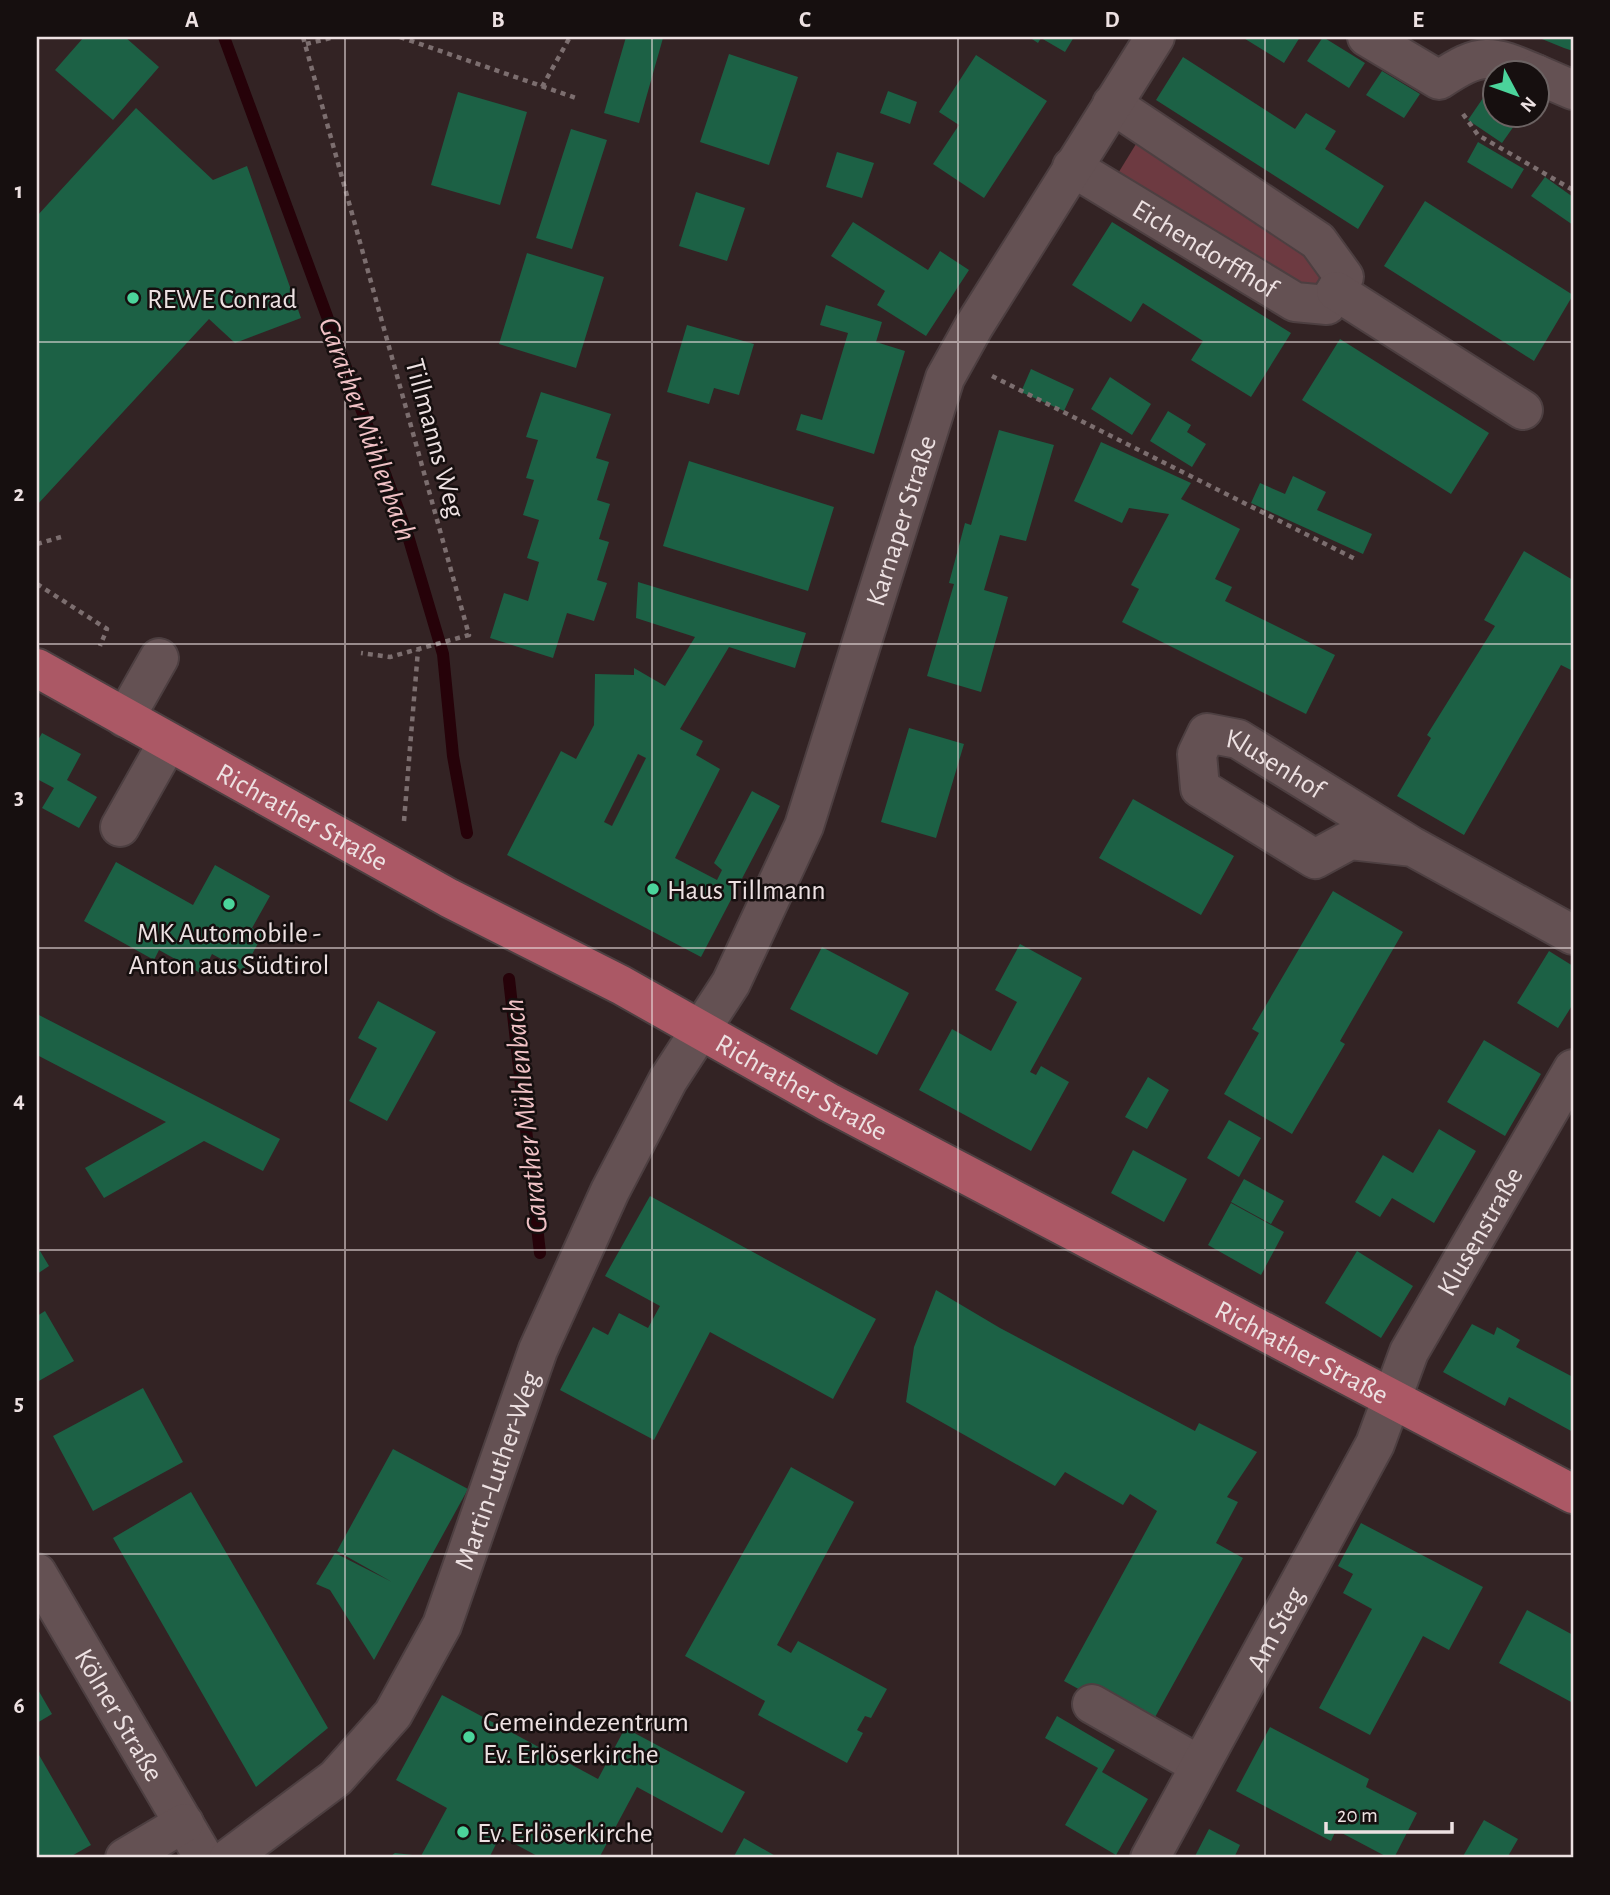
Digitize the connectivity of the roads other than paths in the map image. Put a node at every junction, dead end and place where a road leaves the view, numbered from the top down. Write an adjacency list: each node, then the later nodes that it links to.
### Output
1 (1155, 37): 6 (street, Karnaper Straße)
2 (1367, 37): 3 (street)
3 (1504, 60)
4 (1550, 80): 5 (street)
5 (1573, 90)
6 (1112, 104): 7 (street, Karnaper Straße); 8 (street)
7 (1072, 167): 8 (street, Eichendorffhof); 17 (street, Karnaper Straße)
8 (1336, 291): 9 (street)
9 (1524, 410)
10 (159, 657): 12 (street)
11 (37, 668): 12 (main road, Richrather Straße)
12 (125, 718): 13 (main road, Richrather Straße)
13 (168, 742): 14 (street); 17 (main road, Richrather Straße)
14 (120, 827)
15 (1413, 847): 15 (street, Klusenhof); 16 (street, Klusenhof)
16 (1573, 935)
17 (702, 1031): 19 (main road, Richrather Straße); 27 (street, Martin-Luther-Weg)
18 (1573, 1069): 19 (street, Klusenstraße)
19 (1390, 1398): 20 (main road, Richrather Straße); 23 (street, Am Steg)
20 (1573, 1494)
21 (37, 1573): 24 (street, Kölner Straße)
22 (1092, 1704): 23 (street)
23 (1199, 1765): 28 (street, Am Steg)
24 (184, 1823): 25 (street); 26 (street, Kölner Straße)
25 (125, 1858)
26 (204, 1858)
27 (229, 1858)
28 (1150, 1858)

